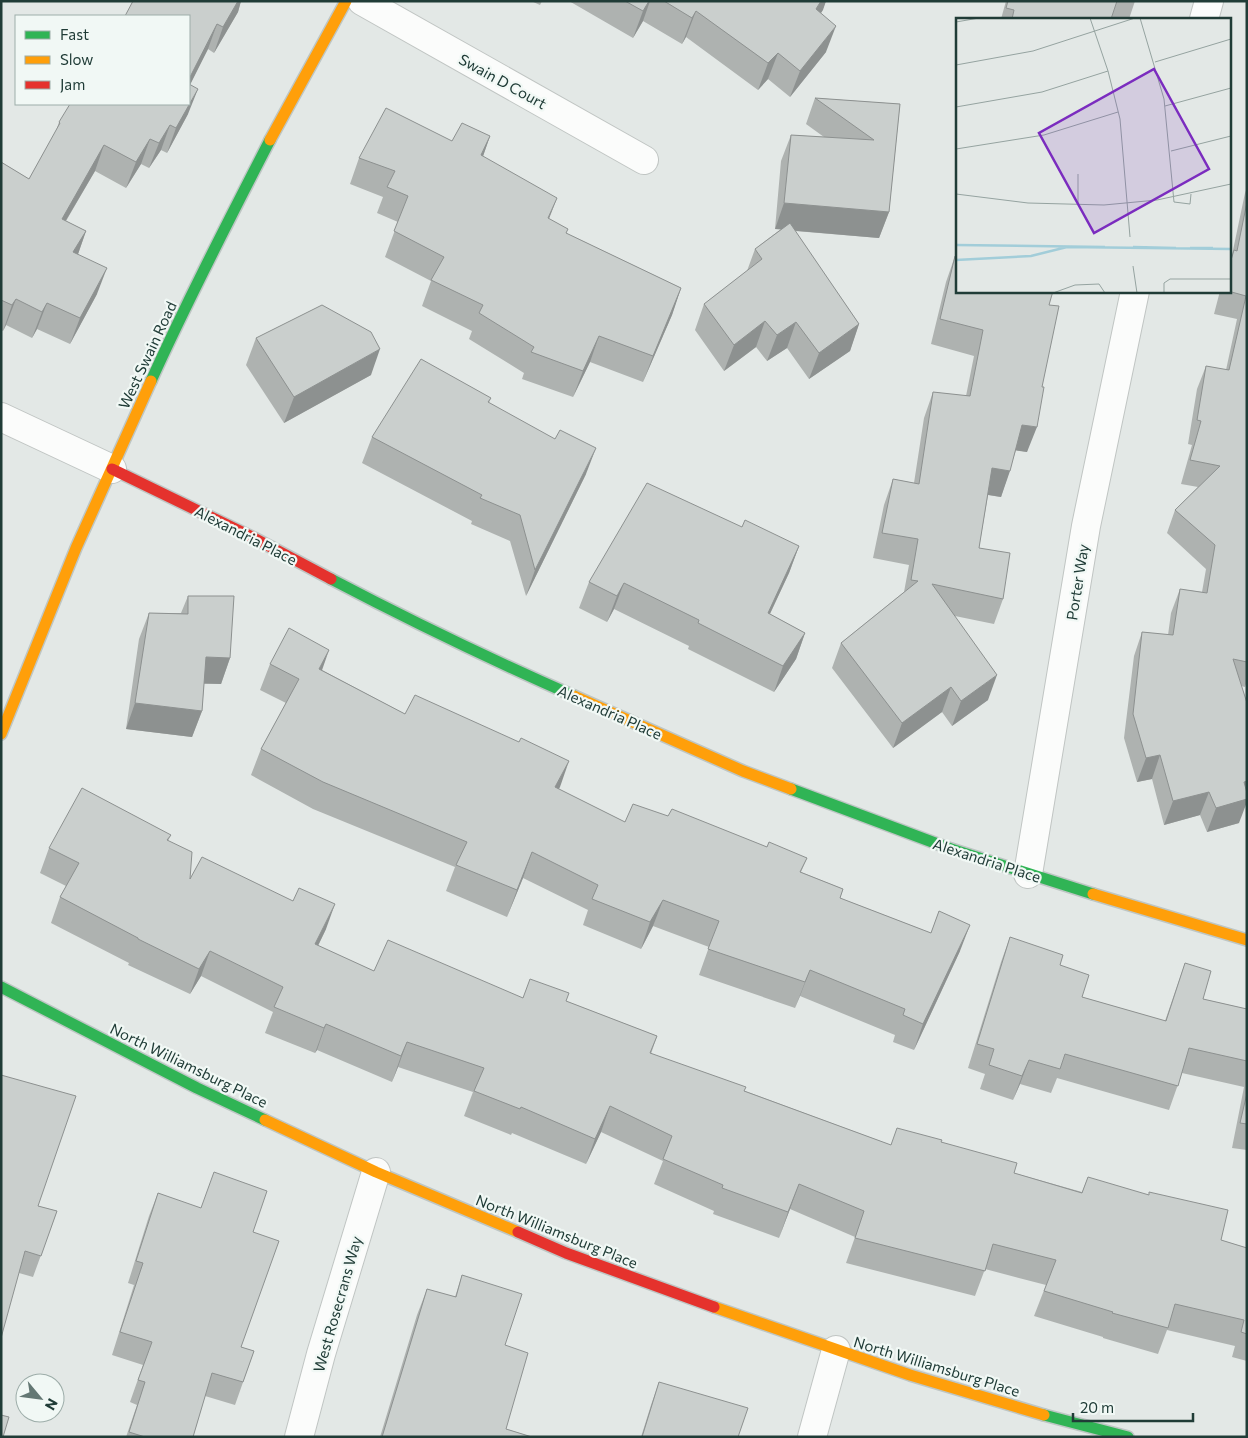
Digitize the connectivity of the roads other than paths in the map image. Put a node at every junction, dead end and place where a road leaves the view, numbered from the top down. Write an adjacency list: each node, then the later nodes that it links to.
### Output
1 (346, 1): 8 (street, West Swain Road)
2 (362, 1): 5 (street, Swain D Court)
3 (1209, 1): 4 (street)
4 (1204, 18)
5 (644, 160)
6 (1135, 292): 10 (street, Porter Way)
7 (1, 417): 8 (street, Alexandria Place)
8 (112, 469): 9 (street, West Swain Road); 10 (street, Alexandria Place)
9 (1, 734)
10 (1028, 874): 11 (street, Alexandria Place)
11 (1247, 940)
12 (1, 987): 13 (street, North Williamsburg Place)
13 (376, 1172): 14 (street, North Williamsburg Place); 15 (street, West Rosecrans Way)
14 (836, 1350): 16 (street); 17 (street, North Williamsburg Place)
15 (299, 1437)
16 (812, 1437)
17 (1128, 1437)

